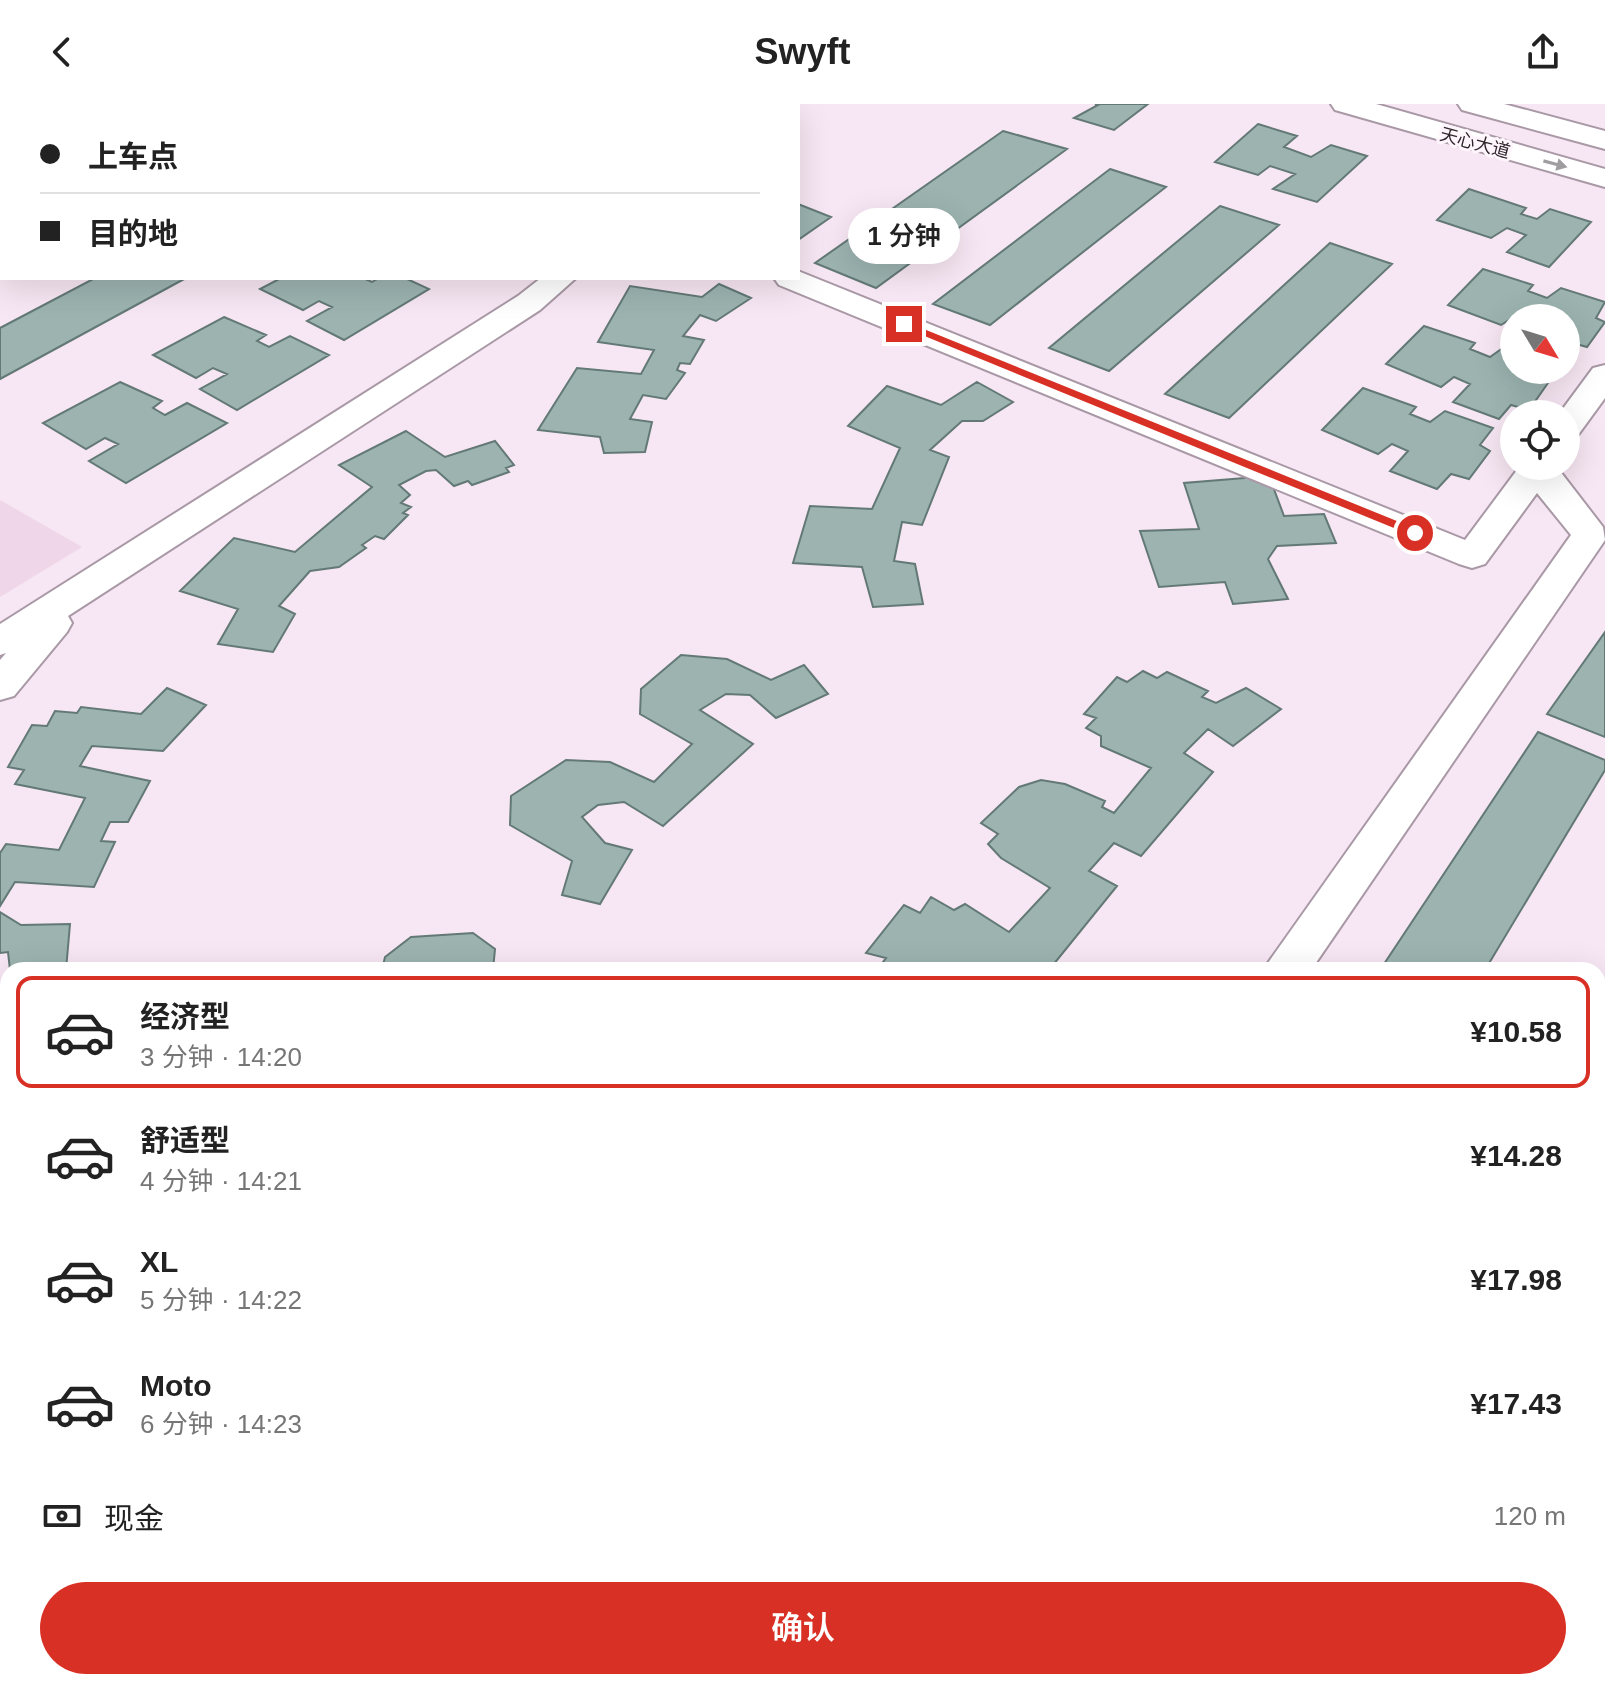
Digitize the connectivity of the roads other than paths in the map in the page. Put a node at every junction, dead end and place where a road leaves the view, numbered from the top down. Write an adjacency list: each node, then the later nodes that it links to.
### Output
1 (1345, 104): 4 (street, 天心大道, one-way to 4)
2 (1472, 104): 3 (street, 天心大道)
3 (1605, 140)
4 (1605, 178)
5 (557, 280): 11 (street)
6 (795, 280): 9 (street)
7 (1605, 375): 8 (street)
8 (1580, 409)
9 (1528, 480)
10 (1547, 480): 14 (street)
11 (80, 591): 12 (street); 13 (street)
12 (0, 642)
13 (0, 686)
14 (1292, 962)

